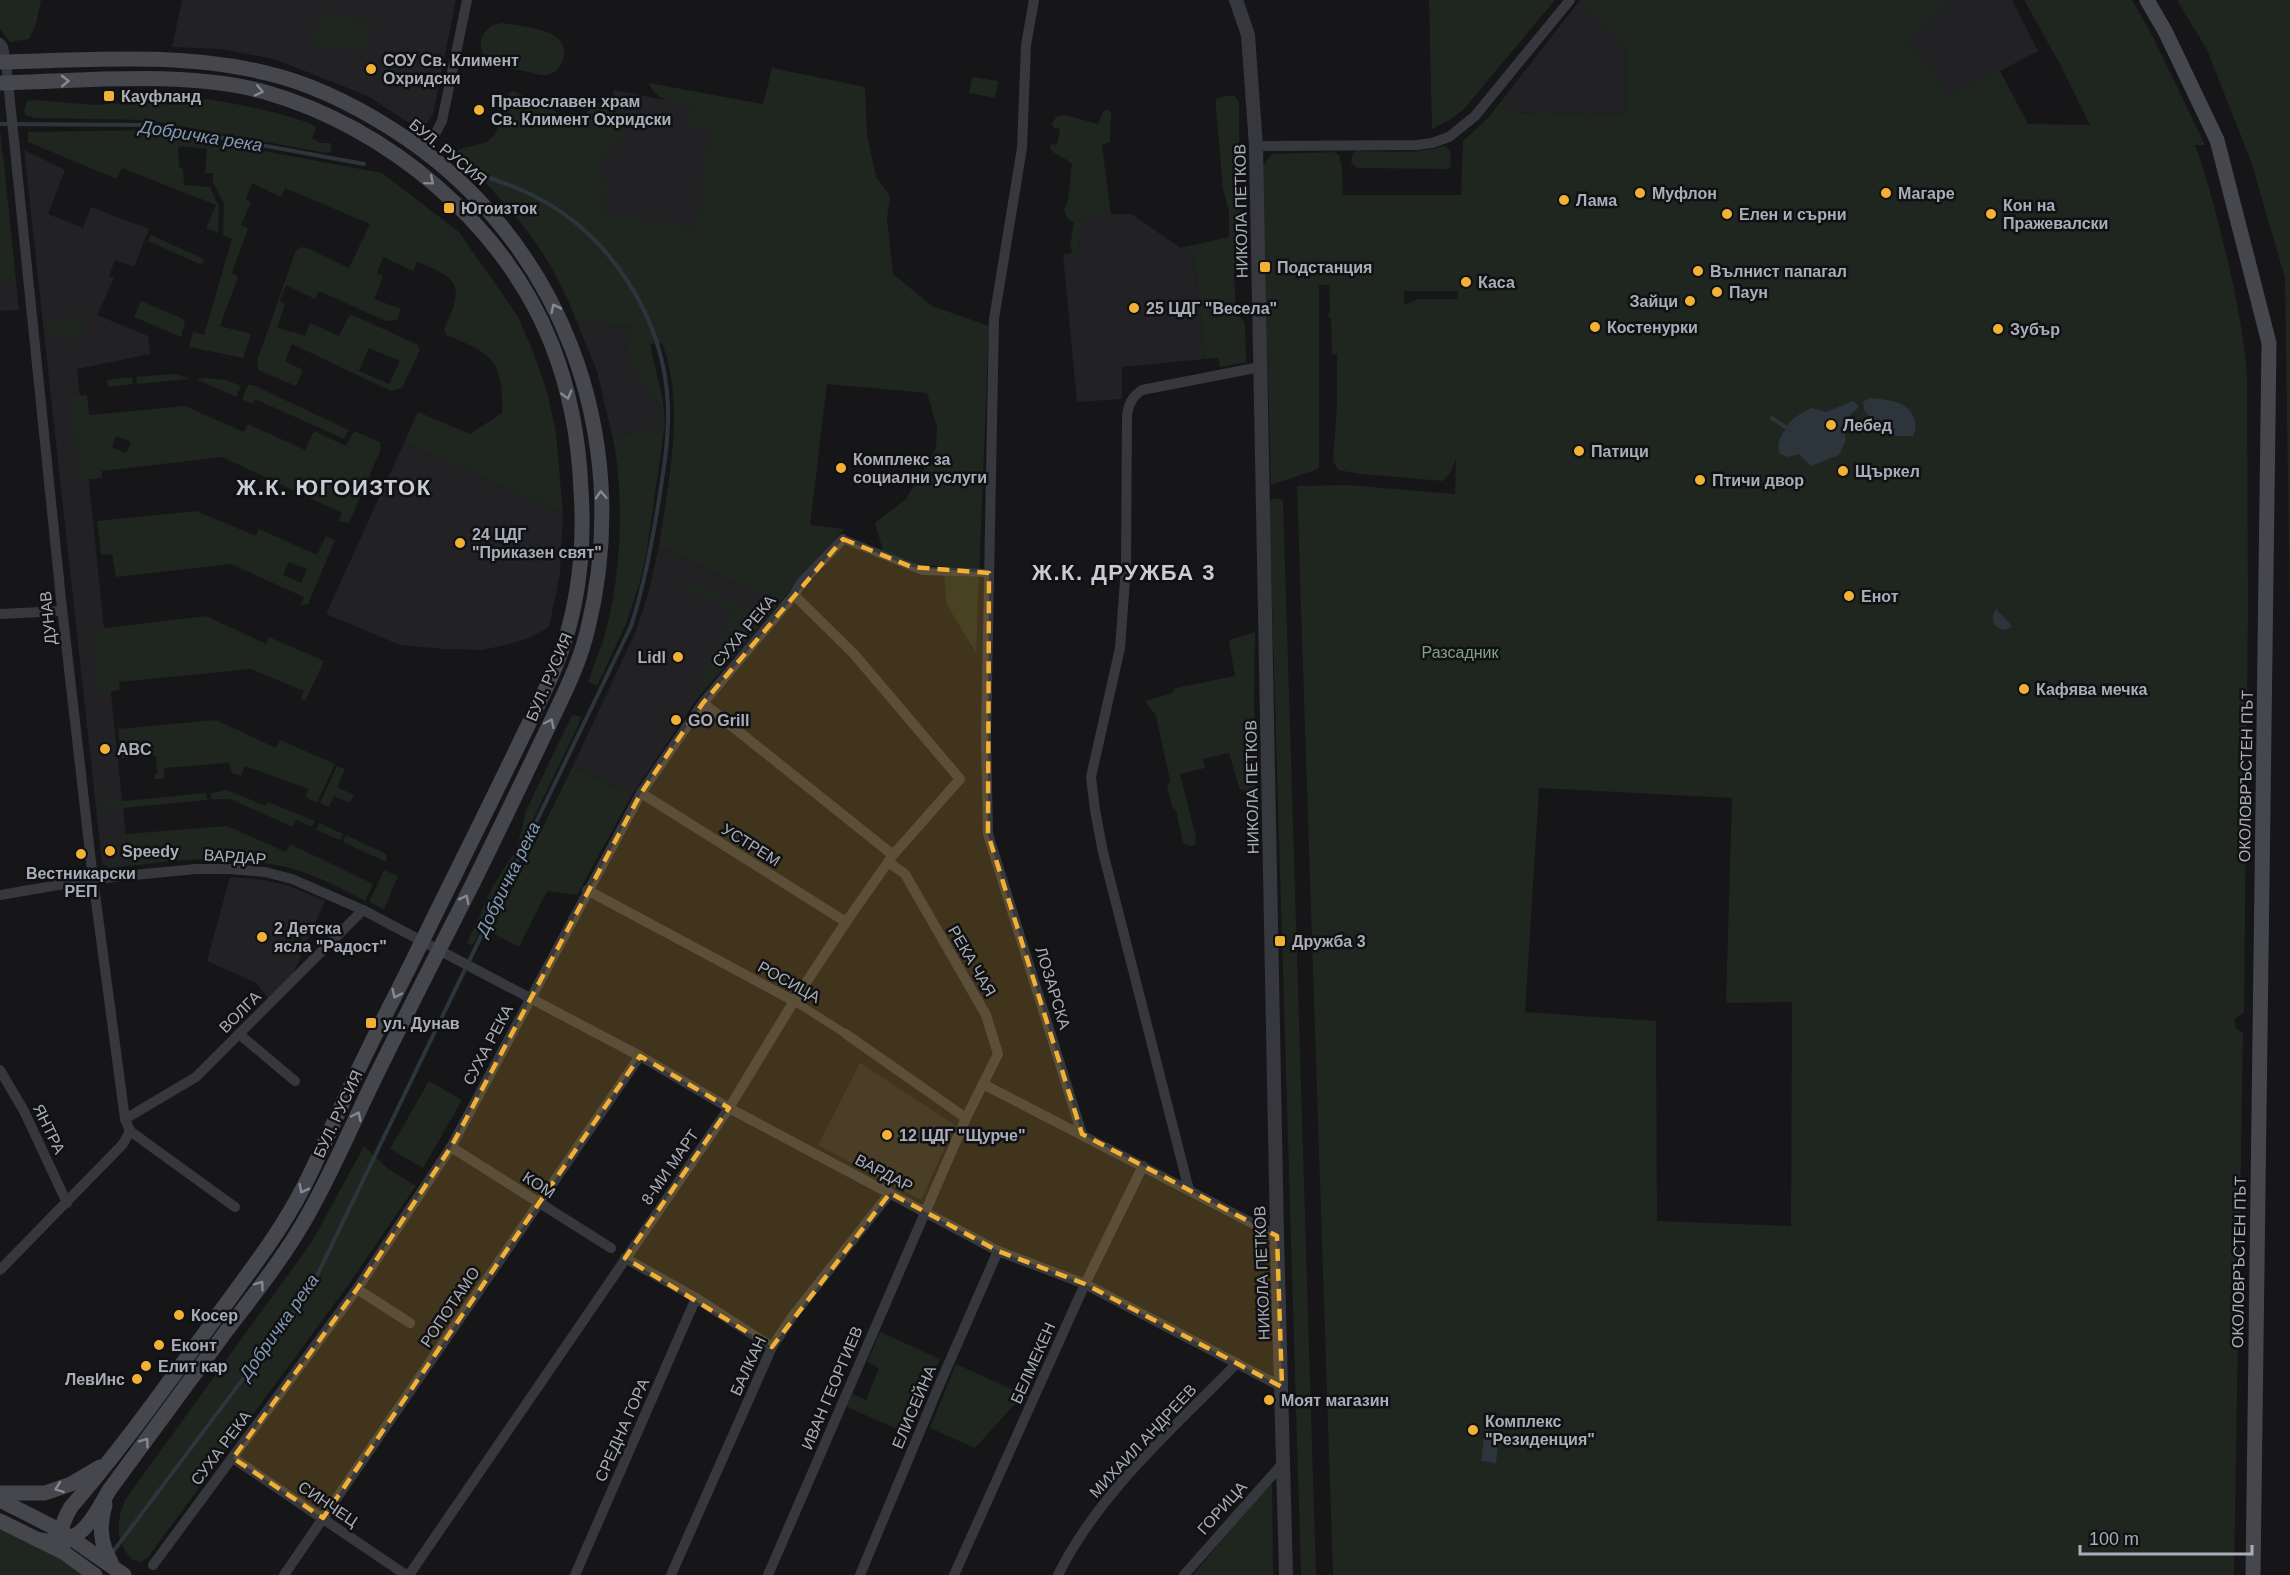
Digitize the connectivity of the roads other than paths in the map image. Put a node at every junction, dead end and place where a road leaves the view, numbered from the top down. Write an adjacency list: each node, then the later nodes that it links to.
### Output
1 (466, 0): 10 (street)
2 (1034, 0): 13 (street, ЛОЗАРСКА)
3 (1236, 0): 9 (street, НИКОЛА ПЕТКОВ)
4 (1570, 0): 9 (street)
5 (2147, 0): 82 (main road, ОКОЛОВРЪСТЕН ПЪТ)
6 (0, 43): 7 (street, ДУНАВ)
7 (3, 62): 8 (street, ДУНАВ); 10 (main road, БУЛ. РУСИЯ)
8 (3, 83): 15 (street, ДУНАВ); 25 (main road, БУЛ. РУСИЯ, one-way to 25)
9 (1256, 146): 11 (street, НИКОЛА ПЕТКОВ)
10 (422, 150): 26 (main road, БУЛ. РУСИЯ, one-way to 10)
11 (1260, 367): 42 (street); 48 (street, НИКОЛА ПЕТКОВ)
12 (843, 538): 13 (street); 14 (street, СУХА РЕКА)
13 (989, 573): 39 (street, ЛОЗАРСКА)
14 (794, 596): 17 (street, СУХА РЕКА); 19 (street, 8-МИ МАРТ)
15 (62, 611): 16 (street); 20 (street, ДУНАВ)
16 (0, 614)
17 (703, 703): 18 (street, СУХА РЕКА); 19 (street, РЕКА ЧАЯ)
18 (641, 793): 21 (street, СУХА РЕКА); 24 (street, УСТРЕМ)
19 (891, 858): 24 (street, 8-МИ МАРТ); 34 (street, РЕКА ЧАЯ)
20 (93, 879): 22 (street, ВАРДАР); 23 (street, ВАРДАР); 37 (street, ДУНАВ)
21 (587, 890): 27 (street, СУХА РЕКА); 28 (street, РОСИЦА)
22 (0, 895)
23 (363, 910): 25 (street, ВАРДАР); 29 (street, ВОЛГА)
24 (846, 922): 28 (street, 8-МИ МАРТ)
25 (422, 941): 26 (street, ВАРДАР); 61 (main road, БУЛ. РУСИЯ, one-way to 61)
26 (445, 954): 27 (street, ВАРДАР); 63 (main road, БУЛ. РУСИЯ, one-way to 26)
27 (530, 999): 31 (street, ВАРДАР); 40 (street, СУХА РЕКА)
28 (794, 1001): 30 (street, РОСИЦА); 35 (street, 8-МИ МАРТ)
29 (239, 1034): 33 (street); 37 (street, ВОЛГА)
30 (846, 1034): 36 (street, РОСИЦА)
31 (640, 1056): 35 (street, ВАРДАР); 45 (street, РОПОТАМО)
32 (0, 1070): 44 (street, ЯНТРА)
33 (295, 1081)
34 (983, 1084): 36 (street); 39 (street)
35 (729, 1108): 43 (street, ВАРДАР); 51 (street, 8-МИ МАРТ)
36 (966, 1118): 47 (street)
37 (125, 1119): 38 (street)
38 (130, 1131): 44 (street); 46 (street)
39 (1082, 1134): 41 (street)
40 (451, 1147): 45 (street, КОМ); 54 (street, СУХА РЕКА)
41 (1143, 1166): 42 (street); 53 (street, БЕЛМЕКЕН)
42 (1189, 1190): 48 (street)
43 (890, 1193): 47 (street, ВАРДАР); 57 (street, БАЛКАН)
44 (67, 1203): 52 (street)
45 (539, 1203): 49 (street, КОМ); 66 (street, РОПОТАМО)
46 (235, 1207)
47 (924, 1212): 50 (street, ВАРДАР); 76 (street, ИВАН ГЕОРГИЕВ)
48 (1277, 1236): 59 (street, НИКОЛА ПЕТКОВ)
49 (611, 1248)
50 (998, 1251): 53 (street, ВАРДАР); 77 (street, ЕЛИСЕЙНА)
51 (625, 1258): 55 (street); 73 (street, 8-МИ МАРТ)
52 (0, 1270)
53 (1085, 1284): 58 (street, ВАРДАР); 78 (street, БЕЛМЕКЕН)
54 (357, 1289): 56 (street); 60 (street, СУХА РЕКА)
55 (696, 1298): 57 (street); 74 (street, СРЕДНА ГОРА)
56 (410, 1323)
57 (772, 1347): 75 (street, БАЛКАН)
58 (1236, 1363): 59 (street, ВАРДАР); 79 (street, МИХАИЛ АНДРЕЕВ)
59 (1282, 1387): 62 (street, НИКОЛА ПЕТКОВ)
60 (233, 1458): 66 (street, СИНЧЕЦ); 69 (street, СУХА РЕКА)
61 (111, 1461): 64 (main road, one-way to 64); 68 (main road, БУЛ. РУСИЯ)
62 (1283, 1463): 80 (street, ГОРИЦА); 81 (street, НИКОЛА ПЕТКОВ)
63 (110, 1489): 68 (main road, БУЛ. РУСИЯ); 70 (main road)
64 (0, 1493)
65 (0, 1500): 68 (main road)
66 (323, 1518): 72 (street, РОПОТАМО); 73 (street, СИНЧЕЦ)
67 (0, 1521): 68 (main road)
68 (64, 1541): 70 (main road); 71 (main road)
69 (153, 1565)
70 (121, 1573)
71 (95, 1575)
72 (284, 1575)
73 (408, 1575)
74 (575, 1575)
75 (671, 1575)
76 (768, 1575)
77 (860, 1575)
78 (954, 1575)
79 (1058, 1575)
80 (1184, 1575)
81 (1286, 1575)
82 (2253, 1575)

